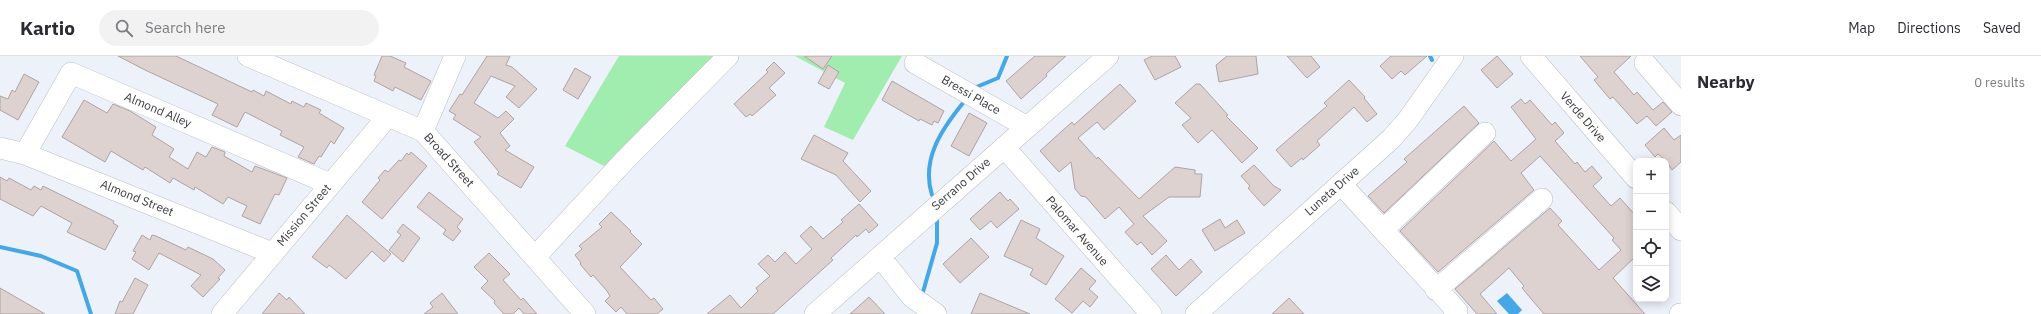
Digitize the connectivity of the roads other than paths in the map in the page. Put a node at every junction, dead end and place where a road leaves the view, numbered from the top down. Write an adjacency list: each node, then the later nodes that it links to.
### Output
1 (248, 56): 10 (street, Broad Street)
2 (455, 56): 12 (street)
3 (728, 56): 25 (street)
4 (1108, 56): 11 (street, Serrano Drive)
5 (1453, 56): 19 (street, Luneta Drive)
6 (1531, 56): 17 (street, Verde Drive)
7 (915, 63): 11 (street, Bressi Place)
8 (1645, 64): 9 (street)
9 (1681, 105)
10 (388, 116): 12 (street, Broad Street); 18 (street, Mission Street)
11 (1027, 127): 14 (street, Serrano Drive)
12 (423, 131): 25 (street, Broad Street)
13 (1485, 133): 22 (street)
14 (1004, 147): 26 (street, Serrano Drive); 32 (street, Palomar Avenue)
15 (0, 148): 16 (street, Almond Street)
16 (24, 154): 18 (street, Almond Alley); 24 (street, Almond Street)
17 (1633, 175)
18 (330, 184): 24 (street, Mission Street)
19 (1341, 184): 22 (street); 33 (street, Luneta Drive)
20 (1542, 200): 27 (street)
21 (1669, 216): 23 (street)
22 (1383, 230): 27 (street)
23 (1681, 230)
24 (272, 253): 28 (street, Mission Street)
25 (535, 257): 29 (street, Broad Street)
26 (880, 258): 30 (street, Serrano Drive); 31 (street)
27 (1436, 290): 34 (street)
28 (222, 314)
29 (585, 314)
30 (815, 314)
31 (936, 314)
32 (1151, 314)
33 (1196, 314)
34 (1454, 314)

